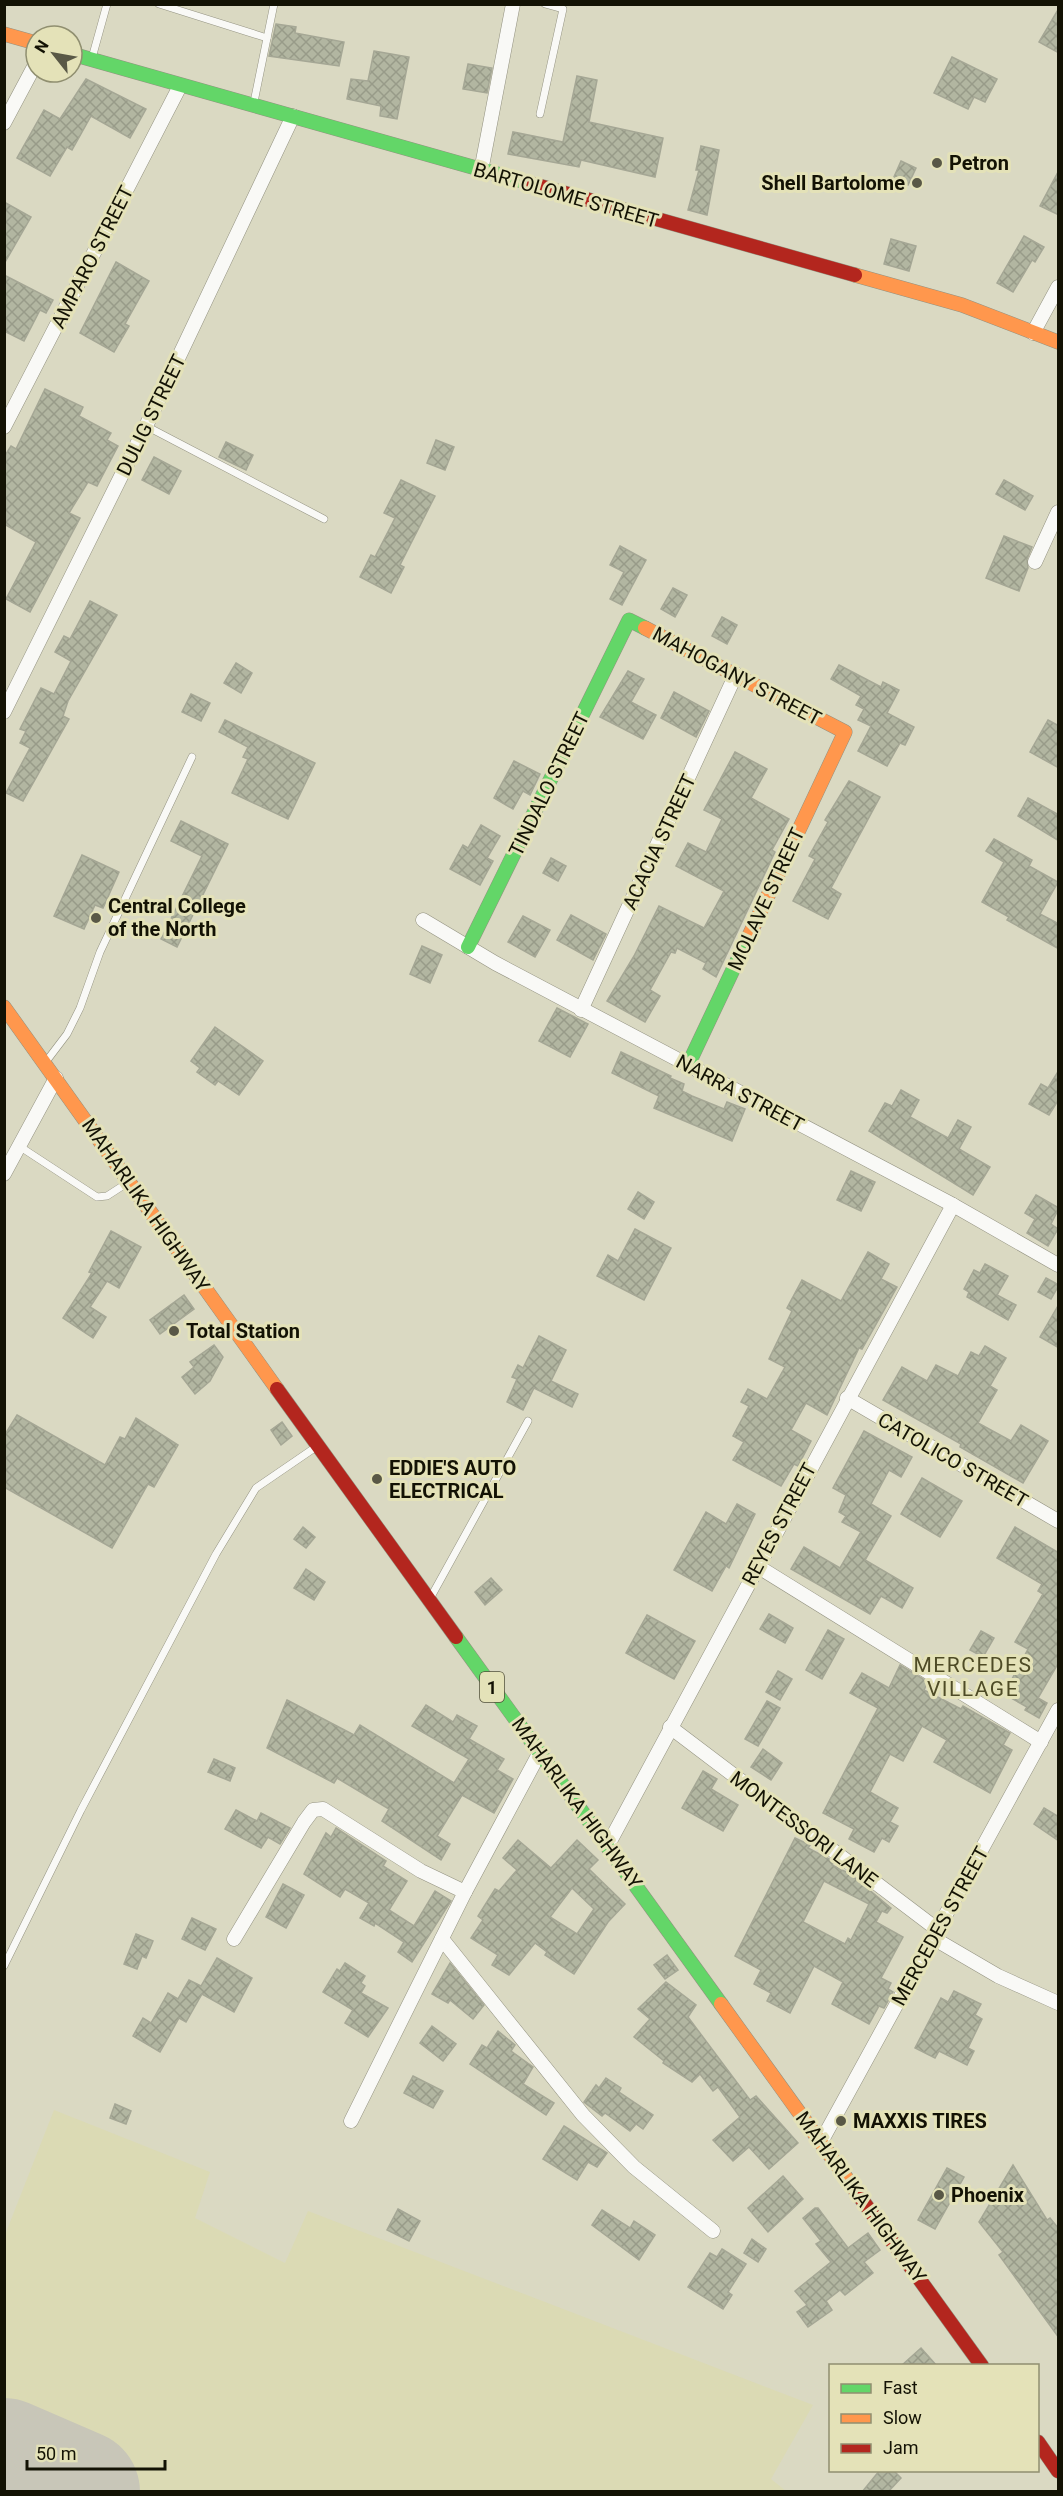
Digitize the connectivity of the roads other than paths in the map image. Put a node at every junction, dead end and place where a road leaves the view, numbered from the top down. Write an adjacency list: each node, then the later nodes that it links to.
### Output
1 (107, 4): 11 (lane)
2 (159, 4): 8 (lane)
3 (274, 4): 8 (lane)
4 (513, 4): 18 (street)
5 (545, 4): 6 (lane)
6 (564, 7): 15 (lane)
7 (4, 34): 9 (main road)
8 (267, 38): 14 (lane)
9 (24, 40)
10 (84, 58): 11 (main road, BARTOLOME STREET)
11 (91, 60): 13 (main road, BARTOLOME STREET)
12 (25, 84): 17 (street)
13 (180, 86): 14 (main road, BARTOLOME STREET); 23 (street, AMPARO STREET)
14 (253, 105): 16 (main road, BARTOLOME STREET)
15 (540, 114)
16 (293, 116): 18 (main road, BARTOLOME STREET); 22 (street, DULIG STREET)
17 (4, 123)
18 (481, 171): 20 (main road, BARTOLOME STREET)
19 (1059, 287): 20 (street)
20 (1033, 333): 21 (main road, BARTOLOME STREET)
21 (1059, 342)
22 (146, 426): 25 (lane); 29 (street, DULIG STREET)
23 (4, 427)
24 (1059, 513): 26 (street)
25 (324, 519)
26 (1035, 562)
27 (629, 620): 28 (main road, MAHOGANY STREET); 33 (main road, TINDALO STREET)
28 (736, 674): 30 (main road, MAHOGANY STREET); 35 (street, ACACIA STREET)
29 (4, 712)
30 (845, 732): 37 (main road, MOLAVE STREET)
31 (192, 757): 36 (lane)
32 (423, 920): 33 (street, NARRA STREET)
33 (468, 947): 35 (street, NARRA STREET)
34 (4, 1007): 36 (main road, MAHARLIKA HIGHWAY / 1)
35 (581, 1010): 37 (street, NARRA STREET)
36 (45, 1063): 38 (main road, MAHARLIKA HIGHWAY / 1)
37 (688, 1065): 42 (street, NARRA STREET)
38 (56, 1078): 39 (street); 41 (main road, MAHARLIKA HIGHWAY / 1)
39 (19, 1146): 40 (street); 41 (lane)
40 (4, 1174)
41 (129, 1181): 46 (main road, MAHARLIKA HIGHWAY / 1)
42 (952, 1205): 43 (street, NARRA STREET); 44 (street, REYES STREET)
43 (1059, 1265)
44 (847, 1398): 47 (street, CATOLICO STREET); 48 (street, REYES STREET)
45 (528, 1421): 49 (lane)
46 (318, 1446): 49 (main road, MAHARLIKA HIGHWAY / 1); 59 (lane)
47 (1059, 1521)
48 (757, 1566): 51 (street, REYES STREET); 52 (street)
49 (430, 1600): 53 (main road, MAHARLIKA HIGHWAY / 1)
50 (1059, 1710): 52 (street, MERCEDES STREET)
51 (670, 1727): 54 (street, REYES STREET); 56 (street, MONTESSORI LANE)
52 (1041, 1742): 56 (street, MERCEDES STREET)
53 (540, 1752): 54 (main road, MAHARLIKA HIGHWAY / 1); 55 (street)
54 (608, 1845): 62 (main road, MAHARLIKA HIGHWAY / 1)
55 (465, 1892): 57 (street); 58 (street)
56 (935, 1934): 60 (street, MONTESSORI LANE); 62 (street, MERCEDES STREET)
57 (234, 1939)
58 (442, 1939): 61 (street); 63 (street)
59 (4, 1966)
60 (1059, 2003)
61 (351, 2121)
62 (821, 2142): 64 (main road, MAHARLIKA HIGHWAY / 1)
63 (713, 2231)
64 (981, 2364)
65 (1039, 2443): 66 (main road)
66 (1059, 2471)

